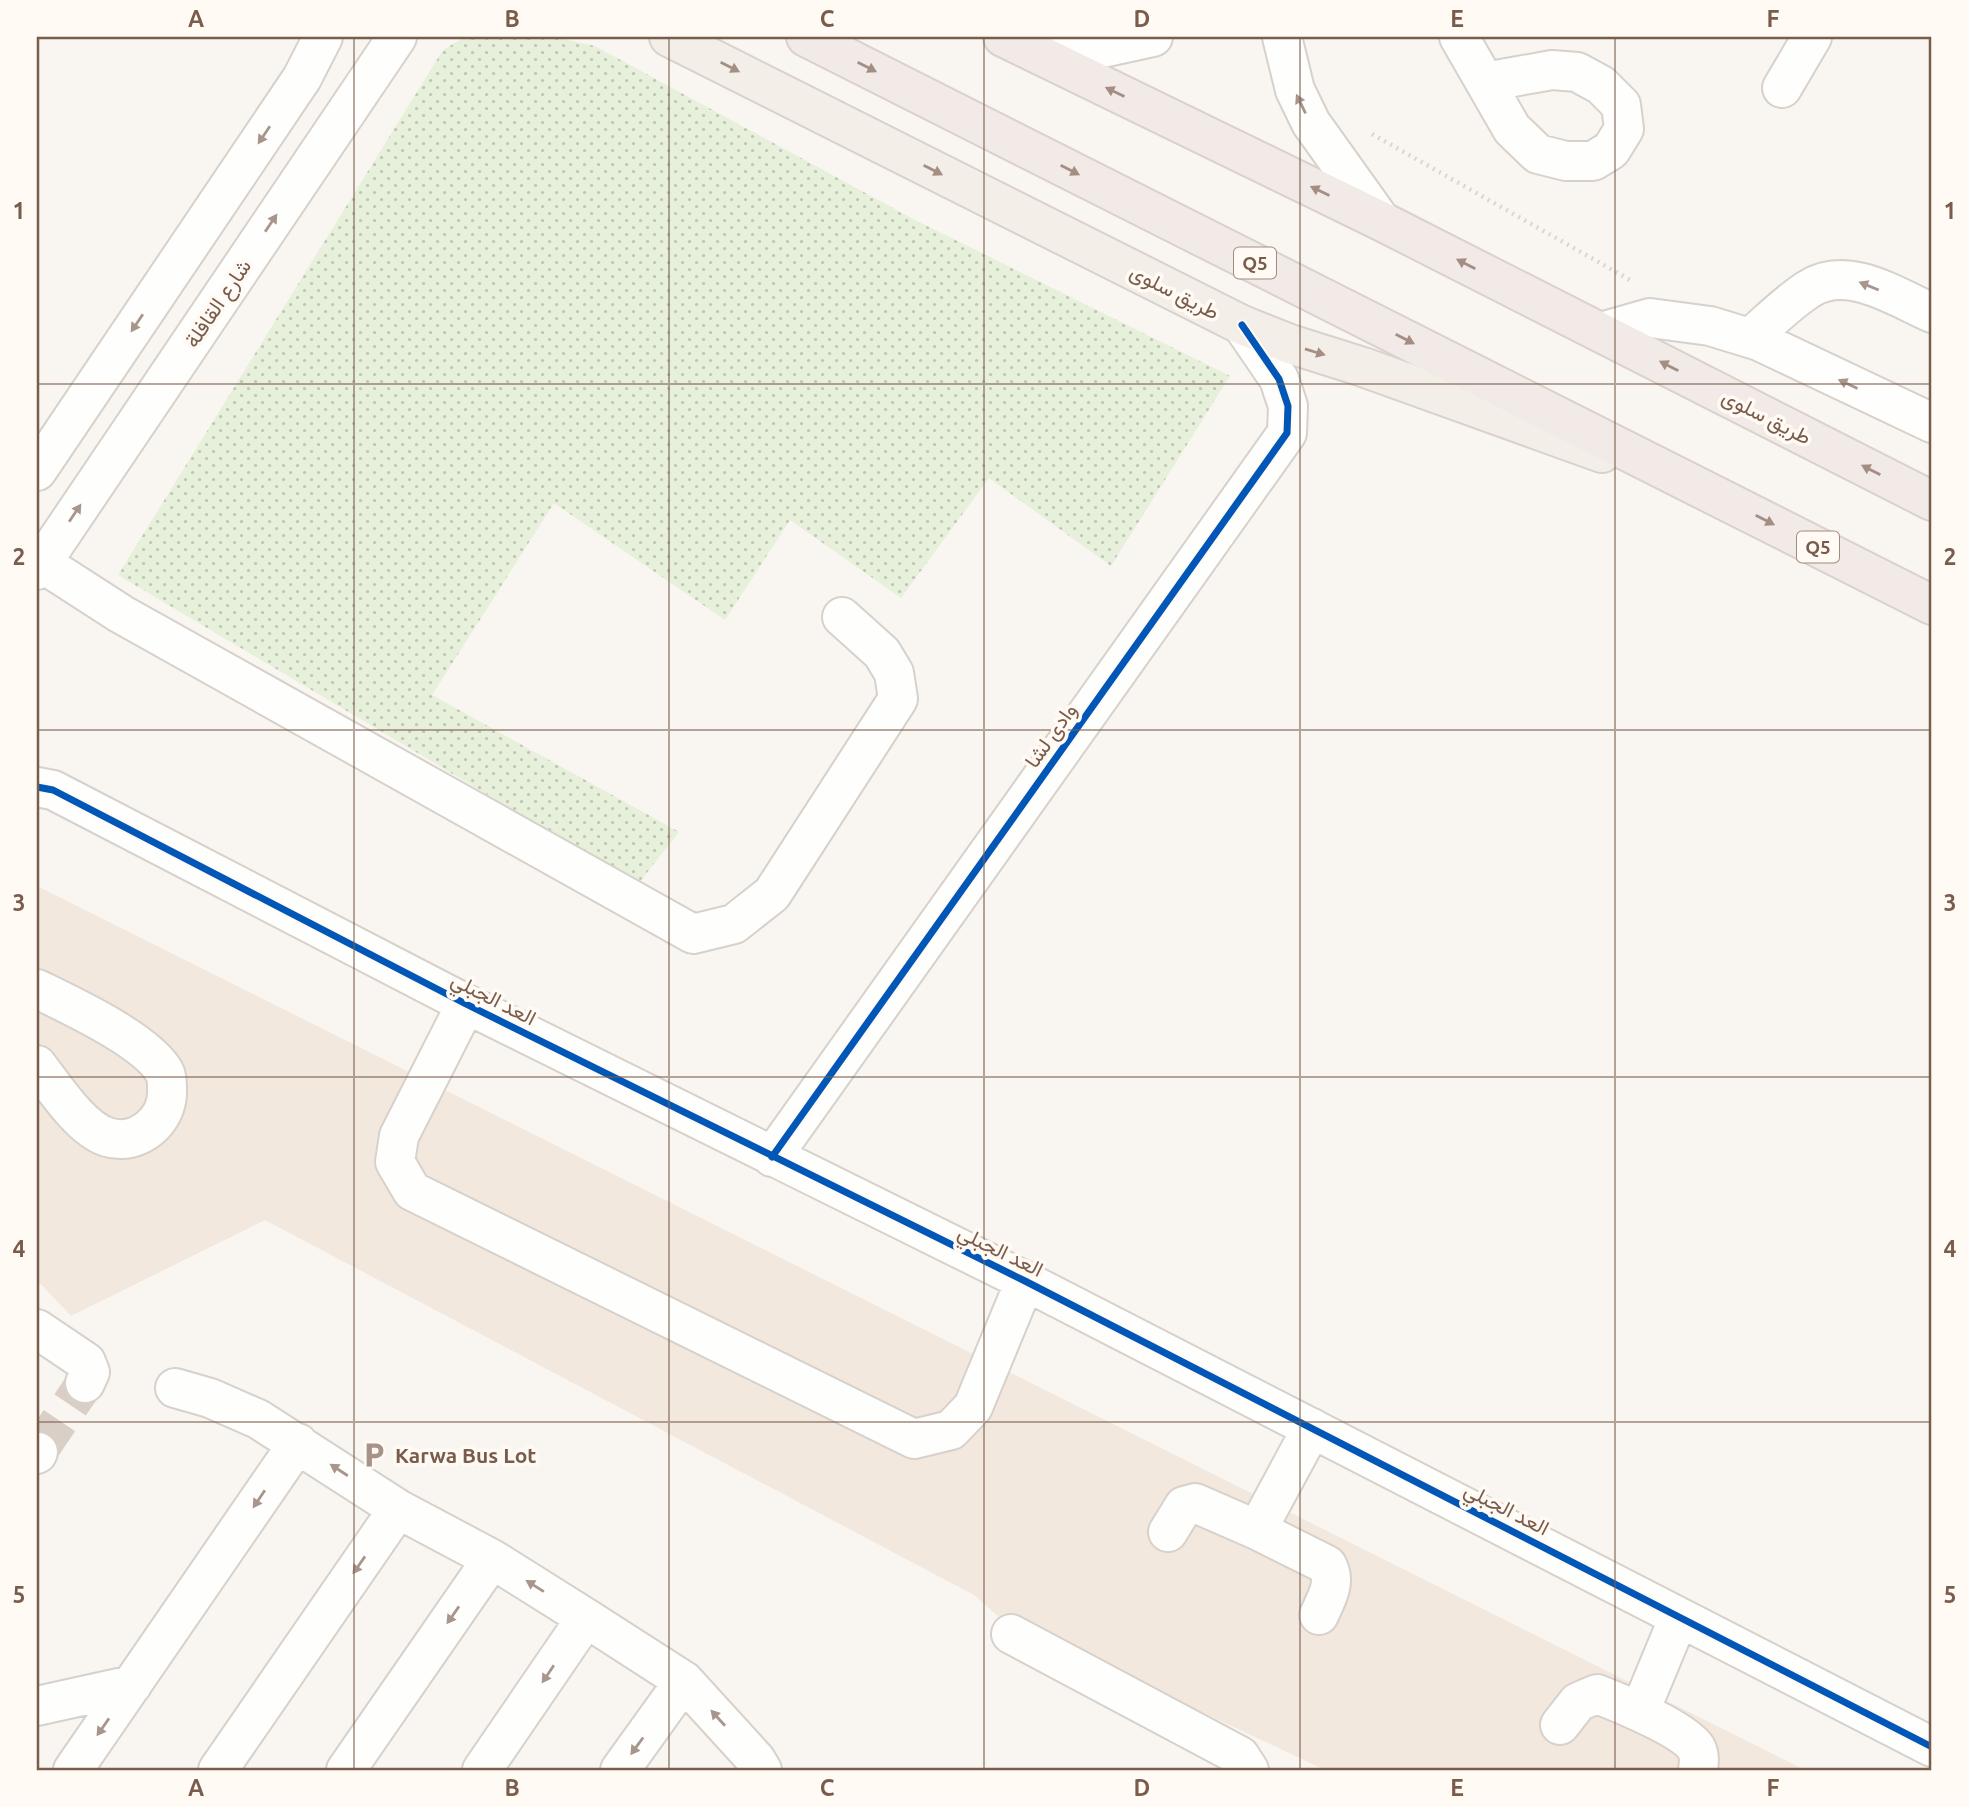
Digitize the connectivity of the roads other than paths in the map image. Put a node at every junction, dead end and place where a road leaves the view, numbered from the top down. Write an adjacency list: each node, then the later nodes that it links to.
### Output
1 (323, 37): 18 (street, one-way to 18)
2 (397, 37): 21 (street, شارع القافلة, one-way to 2)
3 (669, 37): 14 (main road, طريق سلوى / Q5, one-way to 14)
4 (806, 37): 19 (highway, طريق سلوى / Q5, one-way to 19)
5 (1153, 37): 9 (street)
6 (1282, 37): 12 (street, one-way to 6)
7 (1459, 37): 10 (street)
8 (1812, 37): 11 (street)
9 (1018, 44): 12 (highway, طريق سلوى, one-way to 9)
10 (1485, 82)
11 (1782, 88)
12 (1381, 221): 15 (highway, طريق سلوى, one-way to 12)
13 (1932, 313): 16 (street, one-way to 16)
14 (1242, 325): 19 (main road, طريق سلوى / Q5, one-way to 19); 28 (street, وادى لشا)
15 (1601, 332): 16 (street); 20 (highway, طريق سلوى, one-way to 15)
16 (1750, 338): 17 (street, one-way to 16)
17 (1932, 423)
18 (37, 471)
19 (1704, 490): 22 (highway, طريق سلوى / Q5, one-way to 22)
20 (1932, 501)
21 (39, 566): 23 (street)
22 (1932, 605)
23 (842, 617)
24 (42, 784): 26 (street, العد الجبلي)
25 (37, 989): 27 (street)
26 (466, 1004): 28 (street, العد الجبلي); 29 (street)
27 (37, 1065)
28 (772, 1157): 29 (street, العد الجبلي)
29 (1025, 1281): 33 (street, العد الجبلي)
30 (39, 1335): 31 (street)
31 (85, 1383)
32 (175, 1388): 34 (street)
33 (1312, 1428): 36 (street); 40 (street, العد الجبلي)
34 (298, 1443): 35 (street, one-way to 34); 44 (street, one-way to 44)
35 (398, 1509): 38 (street); 51 (street, one-way to 51)
36 (1257, 1530): 37 (street); 39 (street)
37 (1168, 1532)
38 (492, 1559): 41 (street, one-way to 38); 52 (street, one-way to 52)
39 (1319, 1615)
40 (1679, 1617): 46 (street); 48 (street, العد الجبلي)
41 (586, 1618): 43 (street); 53 (street, one-way to 53)
42 (1011, 1634): 55 (street)
43 (684, 1681): 49 (street, one-way to 43); 54 (street, one-way to 54)
44 (132, 1685): 45 (street); 50 (street, one-way to 50)
45 (37, 1706)
46 (1640, 1711): 47 (street); 56 (street)
47 (1560, 1725)
48 (1932, 1747)
49 (756, 1767)
50 (73, 1770)
51 (218, 1770)
52 (346, 1770)
53 (482, 1770)
54 (620, 1770)
55 (1249, 1770)
56 (1698, 1770)

